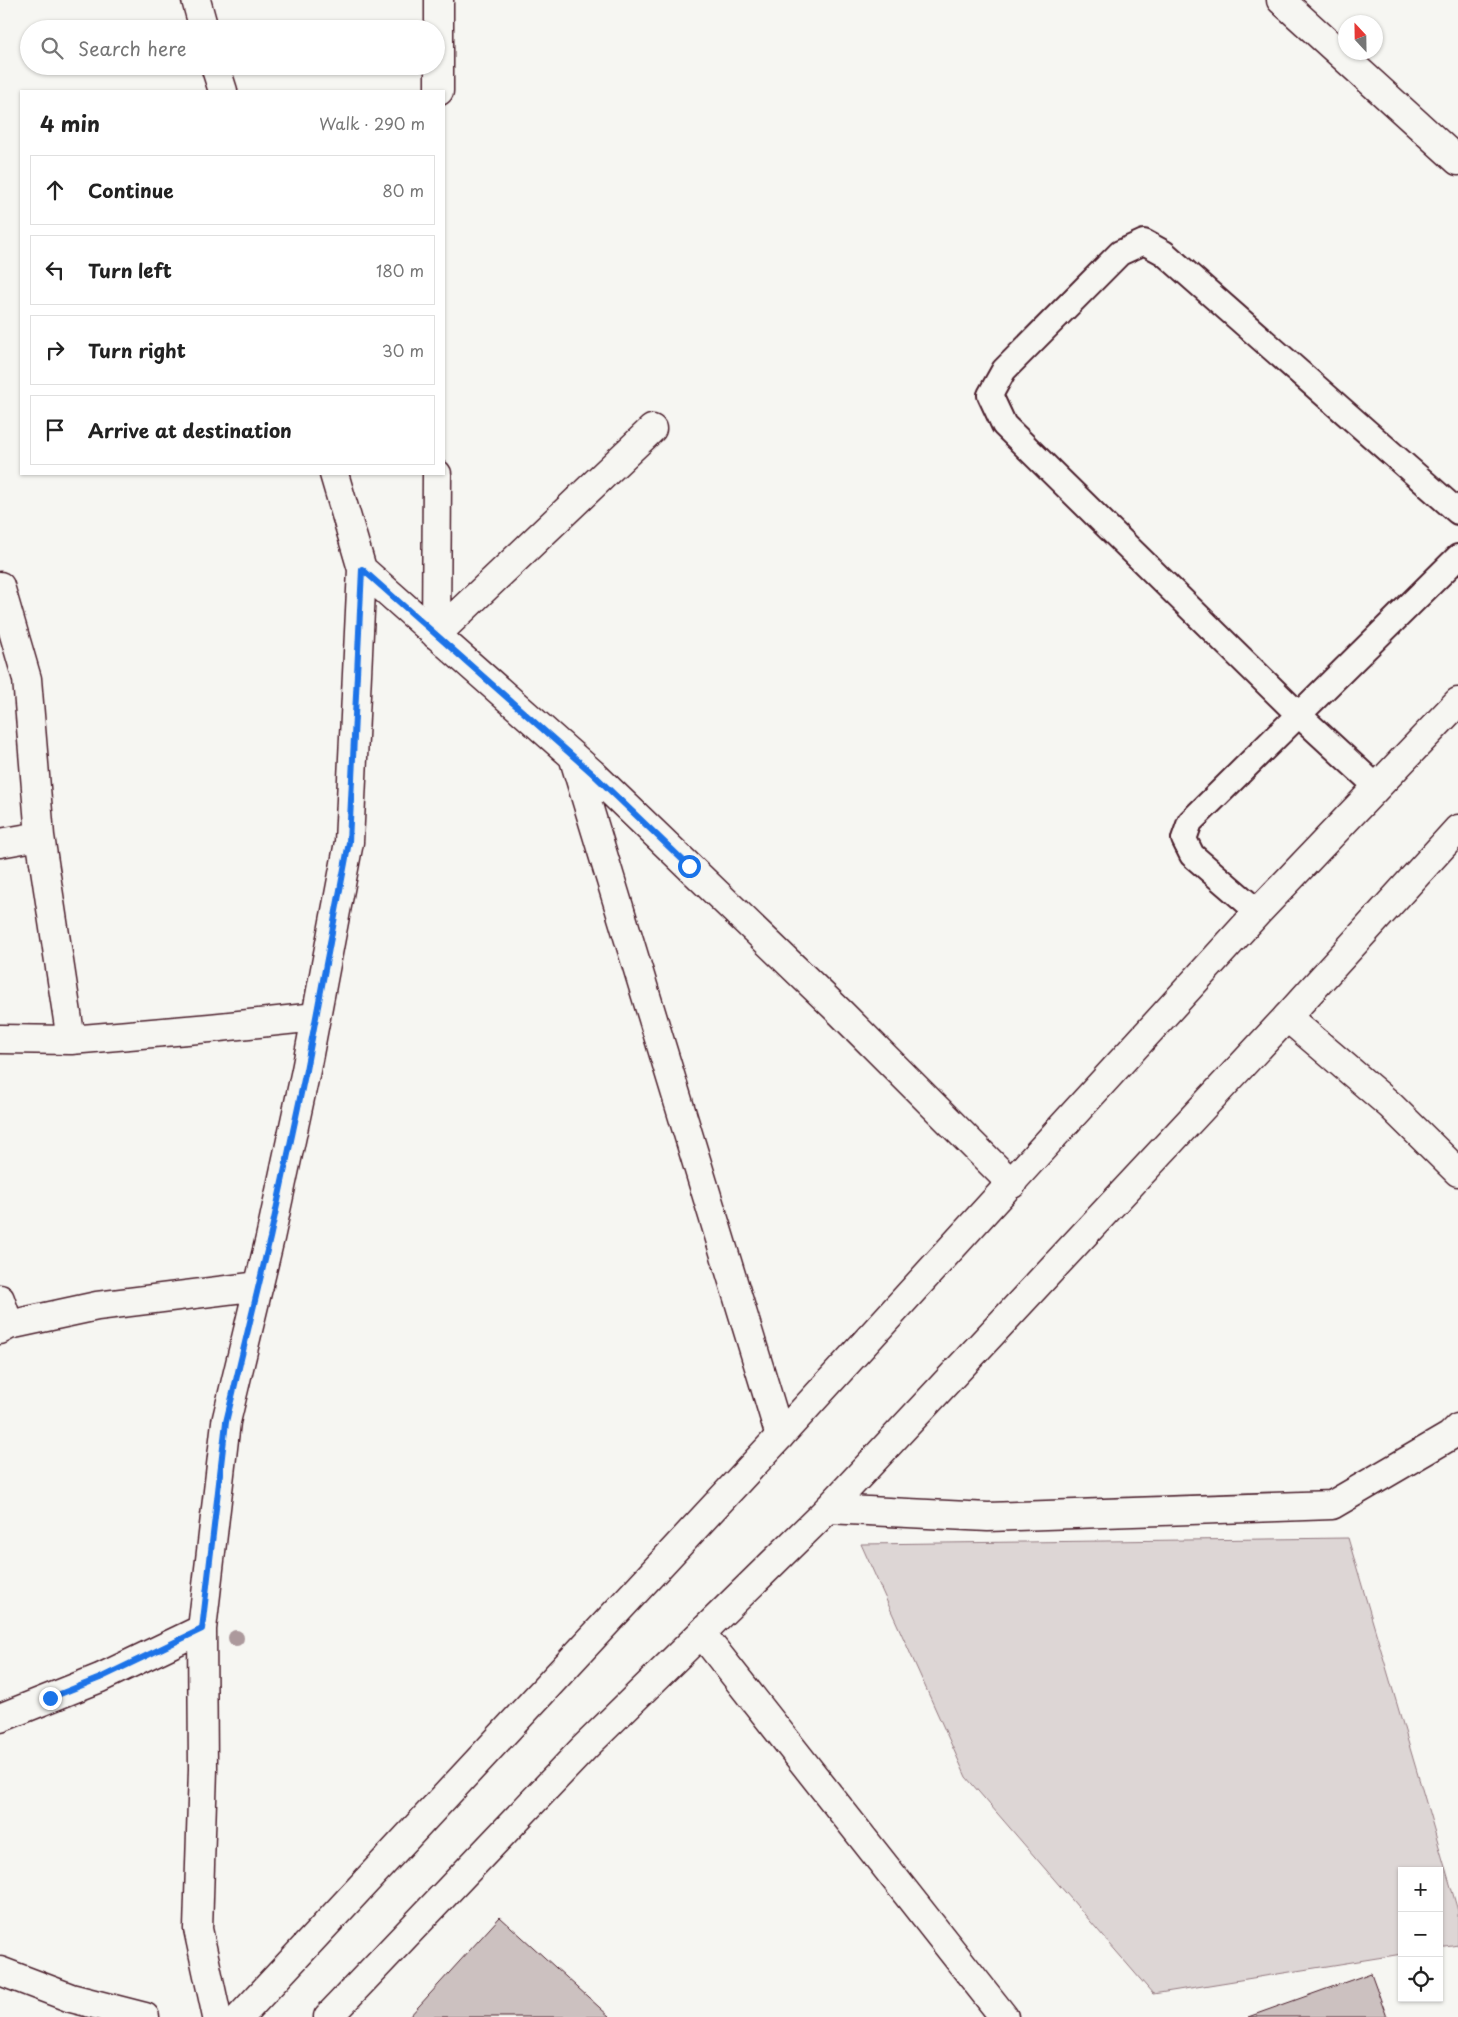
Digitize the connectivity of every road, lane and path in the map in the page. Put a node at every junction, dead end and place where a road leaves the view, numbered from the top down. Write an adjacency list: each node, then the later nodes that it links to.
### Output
1 (196, 0): 4 (street)
2 (440, 0): 5 (street)
3 (1281, 0): 10 (street)
4 (202, 20)
5 (440, 20)
6 (218, 75): 8 (street)
7 (439, 75): 9 (street)
8 (222, 90)
9 (439, 90)
10 (1458, 161)
11 (652, 429): 18 (street)
12 (334, 475): 16 (street)
13 (437, 475): 18 (street)
14 (1458, 512): 21 (lane)
15 (1458, 557): 21 (lane)
16 (362, 569): 18 (street); 28 (street)
17 (0, 586): 19 (street)
18 (436, 636): 22 (street)
19 (10, 657): 25 (street)
20 (1458, 702): 23 (street)
21 (1299, 715): 23 (lane); 27 (lane)
22 (573, 756): 33 (street); 38 (street)
23 (1377, 787): 27 (street)
24 (1458, 829): 29 (street)
25 (40, 836): 26 (street); 31 (street)
26 (0, 843)
27 (1258, 912): 33 (street)
28 (316, 1016): 31 (street); 34 (street)
29 (1287, 1017): 32 (street); 39 (street)
30 (0, 1039): 31 (street)
31 (72, 1040)
32 (1458, 1172)
33 (1012, 1184): 38 (street)
34 (258, 1286): 36 (street); 40 (street)
35 (0, 1299): 36 (street)
36 (4, 1327)
37 (1458, 1428): 39 (street)
38 (780, 1436): 47 (street)
39 (828, 1509): 41 (street)
40 (202, 1629): 42 (street); 46 (street)
41 (702, 1634): 44 (street); 48 (street)
42 (0, 1718)
43 (0, 1971): 45 (street)
44 (335, 2012)
45 (145, 2017)
46 (217, 2017)
47 (240, 2017)
48 (1004, 2017)

